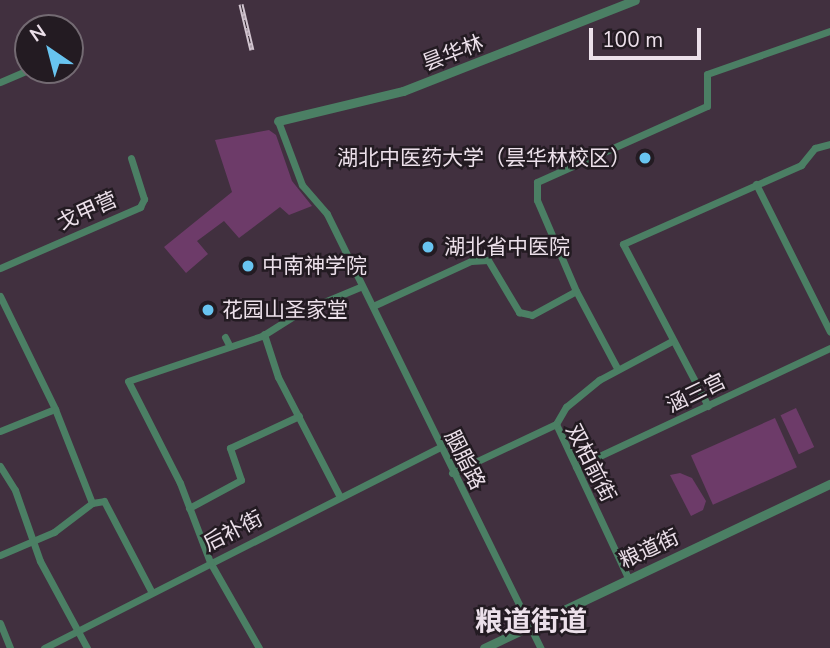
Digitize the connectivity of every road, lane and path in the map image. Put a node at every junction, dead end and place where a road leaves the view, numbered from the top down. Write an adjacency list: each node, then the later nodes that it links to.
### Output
1 (635, 0): 3 (street, 昙华林)
2 (830, 31): 9 (street)
3 (278, 121): 8 (street, 胭脂路)
4 (830, 144): 6 (street)
5 (131, 158): 7 (street, 戈甲营)
6 (756, 184): 12 (street); 14 (street)
7 (0, 268)
8 (360, 287): 11 (street, 胭脂路); 13 (street)
9 (576, 291): 11 (street); 16 (street)
10 (0, 296): 18 (street)
11 (373, 306): 22 (street, 胭脂路)
12 (830, 332)
13 (264, 334): 19 (street); 29 (street)
14 (672, 341): 16 (street); 17 (street)
15 (830, 348): 17 (street, 涵三宫)
16 (617, 368): 20 (street)
17 (708, 406): 24 (street, 涵三宫)
18 (55, 410): 21 (street); 28 (street)
19 (299, 416): 27 (street); 29 (street)
20 (556, 424): 24 (street, 双柏前街); 25 (street, 双柏前街)
21 (0, 431)
22 (439, 448): 25 (street, 胭脂路); 27 (street, 后补街)
23 (0, 466): 30 (street)
24 (576, 467): 33 (street, 双柏前街)
25 (452, 473): 36 (street, 胭脂路)
26 (830, 484): 33 (street, 粮道街)
27 (340, 497): 32 (street, 后补街)
28 (92, 503): 30 (street); 34 (street)
29 (189, 508): 32 (street)
30 (33, 541): 31 (street); 37 (street)
31 (0, 555)
32 (210, 562): 34 (street, 后补街); 41 (street)
33 (628, 578): 36 (street, 粮道街)
34 (151, 591): 37 (street, 后补街)
35 (0, 624): 38 (street)
36 (530, 626): 42 (street, 粮道街); 43 (street, 胭脂路)
37 (78, 629): 39 (street, 后补街); 40 (street)
38 (10, 648)
39 (44, 648)
40 (87, 648)
41 (259, 648)
42 (484, 648)
43 (541, 648)

